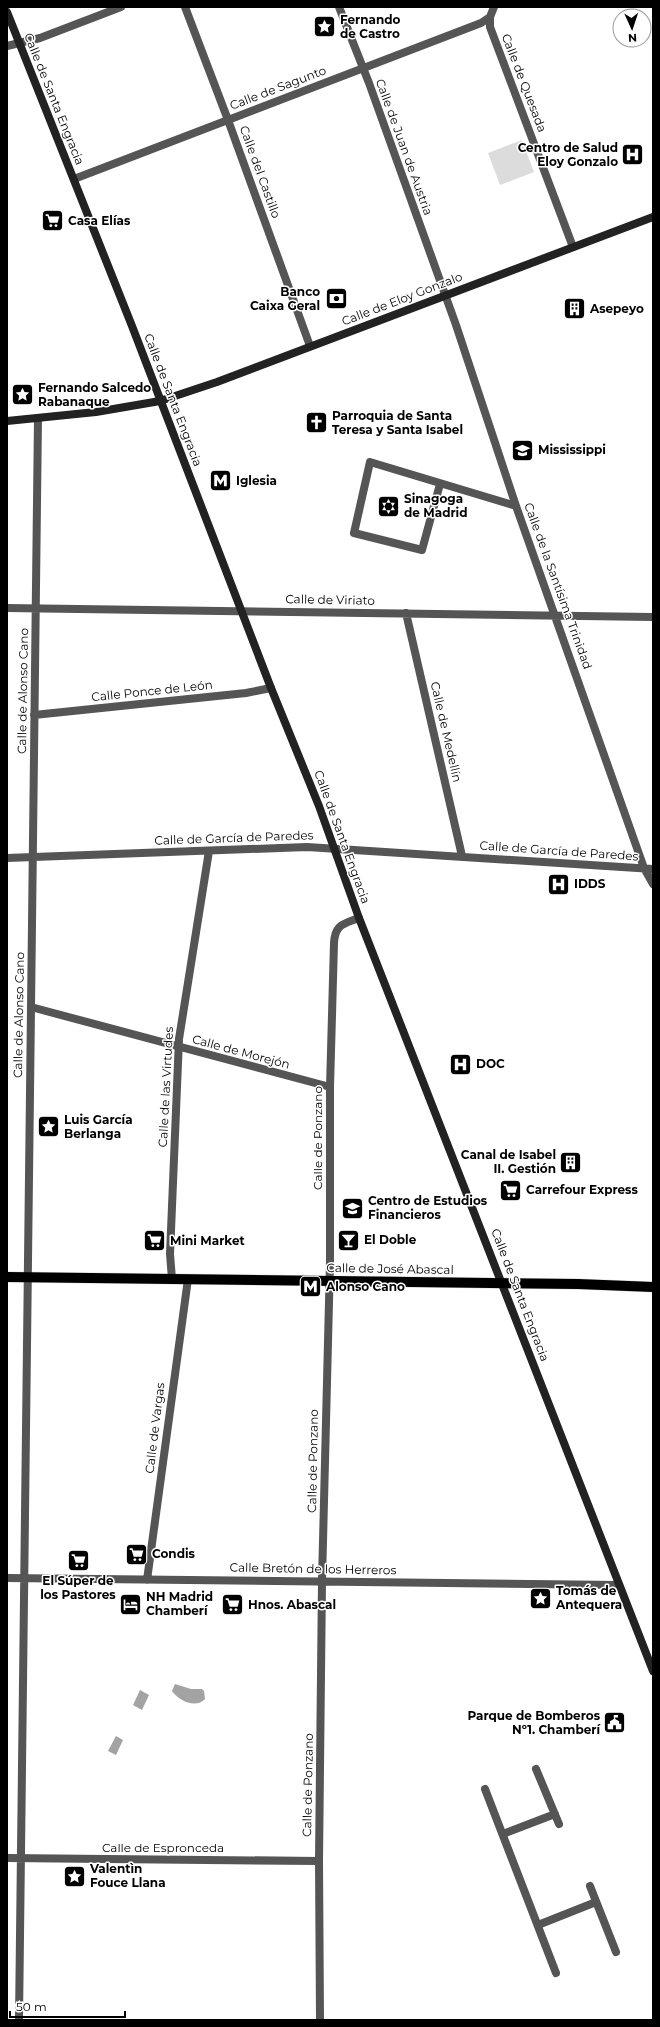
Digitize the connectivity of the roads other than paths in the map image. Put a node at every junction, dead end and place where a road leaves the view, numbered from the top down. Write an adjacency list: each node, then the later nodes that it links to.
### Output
1 (121, 7): 7 (street)
2 (185, 7): 10 (street, Calle del Castillo)
3 (339, 7): 9 (street, Calle de Juan de Austria)
4 (494, 7): 6 (street)
5 (7, 12): 7 (main road, Calle de Santa Engracia)
6 (490, 17): 9 (street, Calle de Sagunto); 13 (street, Calle de Quesada)
7 (19, 43): 8 (street); 11 (main road, Calle de Santa Engracia)
8 (7, 46)
9 (363, 68): 10 (street, Calle de Sagunto); 14 (street, Calle de Juan de Austria)
10 (228, 120): 11 (street, Calle de Sagunto); 15 (street, Calle del Castillo)
11 (74, 179): 16 (main road, Calle de Santa Engracia)
12 (653, 217): 13 (main road, Calle de Eloy Gonzalo)
13 (573, 247): 14 (main road, Calle de Eloy Gonzalo)
14 (445, 295): 15 (main road, Calle de Eloy Gonzalo); 20 (street, Calle de la Santísima Trinidad)
15 (310, 346): 16 (main road, Calle de Eloy Gonzalo)
16 (160, 401): 17 (main road, Calle de Eloy Gonzalo); 23 (main road, Calle de Santa Engracia)
17 (38, 418): 18 (main road, Calle de Eloy Gonzalo); 22 (street, Calle de Alonso Cano)
18 (7, 421)
19 (440, 484): 19 (street); 20 (street)
20 (516, 506): 25 (street, Calle de la Santísima Trinidad)
21 (7, 608): 22 (street, Calle de Viriato)
22 (36, 608): 23 (street, Calle de Viriato); 28 (street, Calle de Alonso Cano)
23 (241, 610): 24 (street, Calle de Viriato); 27 (main road, Calle de Santa Engracia)
24 (406, 613): 25 (street, Calle de Viriato); 31 (street, Calle de Medellín)
25 (556, 616): 26 (street, Calle de Viriato); 34 (street, Calle de la Santísima Trinidad)
26 (653, 617)
27 (271, 688): 28 (street, Calle Ponce de León); 29 (main road, Calle de Santa Engracia)
28 (34, 715): 32 (street, Calle de Alonso Cano)
29 (334, 848): 30 (street, Calle de García de Paredes); 31 (street, Calle de García de Paredes); 37 (main road, Calle de Santa Engracia)
30 (209, 851): 32 (street, Calle de García de Paredes); 39 (street, Calle de las Virtudes)
31 (462, 856): 34 (street, Calle de García de Paredes)
32 (33, 857): 33 (street, Calle de García de Paredes); 38 (street, Calle de Alonso Cano)
33 (7, 858)
34 (644, 868): 35 (street, Calle de García de Paredes); 36 (street, Calle de la Santísima Trinidad)
35 (653, 869)
36 (653, 884)
37 (360, 918): 40 (street, Calle de Ponzano); 46 (main road, Calle de Santa Engracia)
38 (31, 1007): 39 (street, Calle de Morejón); 42 (street, Calle de Alonso Cano)
39 (178, 1047): 40 (street, Calle de Morejón); 43 (street, Calle de las Virtudes)
40 (330, 1087): 45 (street, Calle de Ponzano)
41 (7, 1277): 42 (main road, Calle de José Abascal)
42 (28, 1277): 43 (main road, Calle de José Abascal); 49 (street, Calle de Alonso Cano)
43 (172, 1279): 44 (main road, Calle de José Abascal)
44 (188, 1279): 45 (main road, Calle de José Abascal); 50 (street, Calle de Vargas)
45 (329, 1281): 46 (main road, Calle de José Abascal); 51 (street, Calle de Ponzano)
46 (502, 1284): 47 (main road, Calle de José Abascal); 52 (main road, Calle de Santa Engracia)
47 (653, 1287)
48 (7, 1578): 49 (street, Calle Bretón de los Herreros)
49 (23, 1578): 50 (street, Calle Bretón de los Herreros); 60 (street, Calle de Alonso Cano)
50 (148, 1580): 51 (street, Calle Bretón de los Herreros)
51 (322, 1582): 52 (street, Calle Bretón de los Herreros); 61 (street, Calle de Ponzano)
52 (619, 1585): 53 (main road, Calle de Santa Engracia)
53 (653, 1671)
54 (536, 1769): 56 (street)
55 (485, 1789): 58 (street)
56 (555, 1814): 57 (street); 58 (street)
57 (559, 1824)
58 (503, 1834): 64 (street)
59 (7, 1858): 60 (street, Calle de Espronceda)
60 (20, 1858): 61 (street, Calle de Espronceda); 67 (street, Calle de Alonso Cano)
61 (319, 1861): 68 (street, Calle de Ponzano)
62 (590, 1886): 63 (street)
63 (596, 1902): 64 (street); 65 (street)
64 (538, 1925): 66 (street)
65 (616, 1952)
66 (556, 1973)
67 (19, 2020)
68 (320, 2020)

